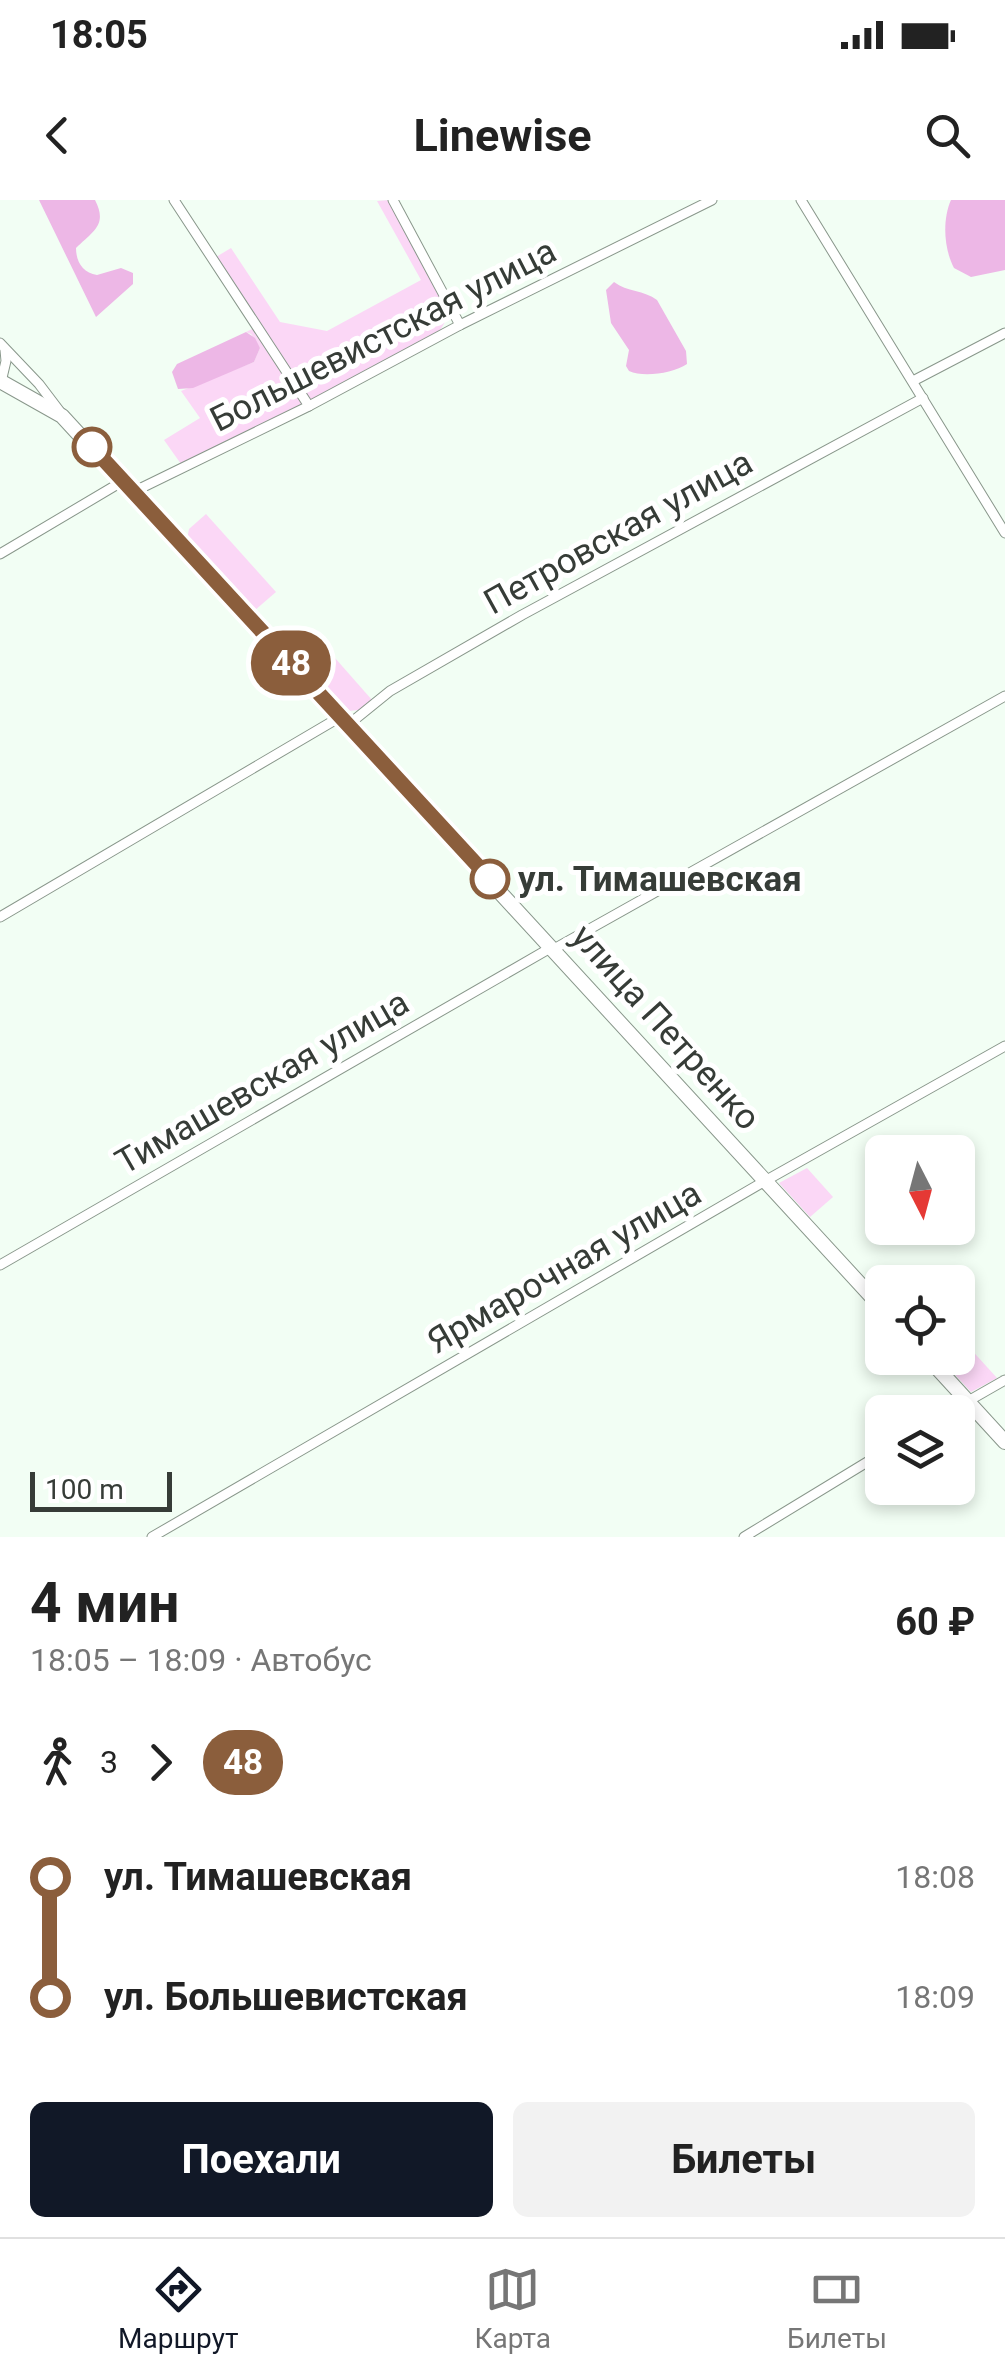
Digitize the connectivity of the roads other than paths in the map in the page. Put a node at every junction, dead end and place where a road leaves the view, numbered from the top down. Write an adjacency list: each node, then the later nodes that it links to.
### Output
1 (174, 200): 11 (street)
2 (394, 200): 5 (street)
3 (712, 200): 5 (street, Большевистская улица)
4 (801, 200): 8 (street)
5 (460, 325): 11 (street, Большевистская улица)
6 (1005, 333): 8 (street)
7 (2, 345): 9 (street); 12 (street, улица Петренко)
8 (912, 381): 10 (street)
9 (0, 382): 12 (main road)
10 (922, 398): 14 (street); 17 (street, Петровская улица)
11 (310, 406): 13 (street, Большевистская улица)
12 (62, 416): 13 (main road, улица Петренко)
13 (128, 486): 15 (street, Большевистская улица); 17 (main road, улица Петренко)
14 (1005, 532)
15 (0, 554)
16 (1005, 696): 19 (street, Тимашевская улица)
17 (344, 721): 18 (street, Петровская улица); 19 (main road, улица Петренко)
18 (0, 917)
19 (553, 948): 21 (main road, улица Петренко); 22 (street, Тимашевская улица)
20 (1005, 1046): 21 (street, Ярмарочная улица)
21 (765, 1181): 23 (main road, улица Петренко); 31 (street, Ярмарочная улица)
22 (0, 1265)
23 (865, 1290)
24 (944, 1375): 26 (main road)
25 (1005, 1380): 27 (street)
26 (962, 1395)
27 (975, 1397)
28 (975, 1409): 29 (main road)
29 (1005, 1442)
30 (865, 1463): 32 (street)
31 (152, 1537)
32 (744, 1537)

